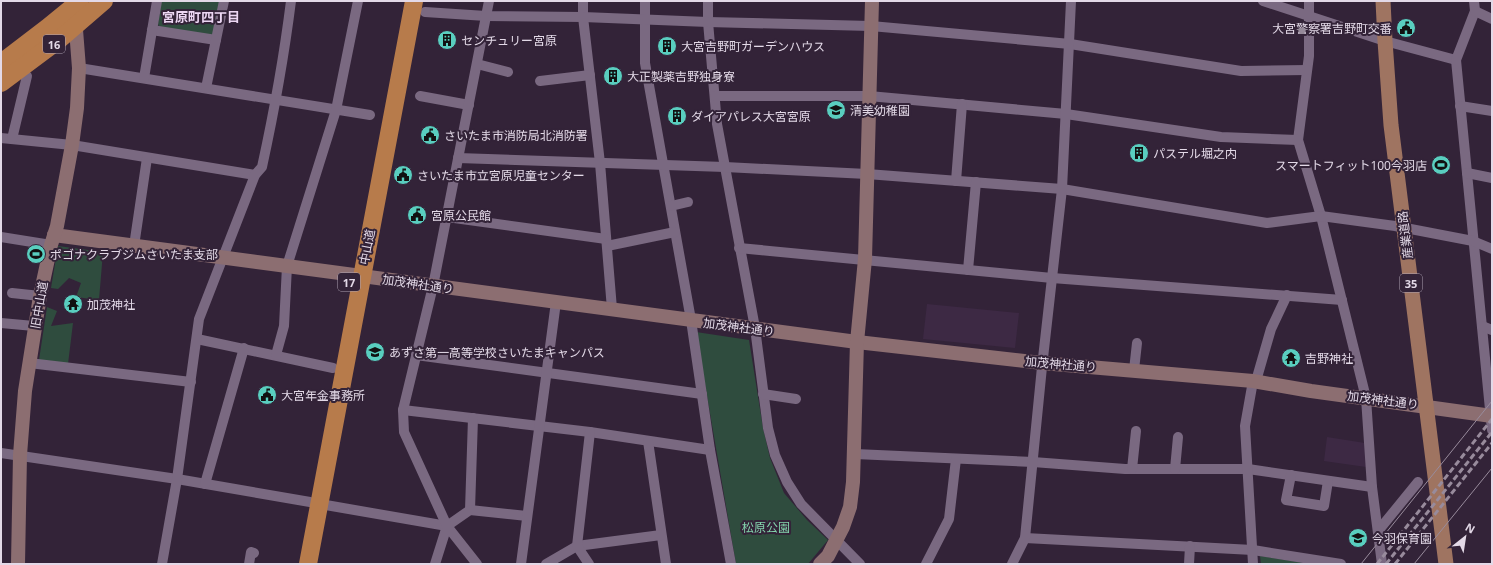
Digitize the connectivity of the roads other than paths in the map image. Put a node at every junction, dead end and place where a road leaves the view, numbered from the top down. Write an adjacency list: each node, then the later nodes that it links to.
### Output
1 (73, 1): 34 (street, 旧中山道)
2 (80, 1): 32 (highway, 16)
3 (104, 1): 41 (highway, 16)
4 (157, 1): 27 (street)
5 (224, 1): 28 (street)
6 (291, 1): 46 (street)
7 (358, 1): 50 (street)
8 (404, 1): 87 (highway, 中山道 / 17)
9 (489, 1): 20 (street)
10 (583, 1): 22 (street)
11 (645, 1): 24 (street)
12 (708, 1): 25 (street)
13 (872, 1): 26 (street)
14 (1071, 1): 30 (street)
15 (1263, 1): 21 (street)
16 (1308, 1): 21 (street)
17 (1383, 1): 29 (main road, 産業道路 / 35)
18 (1474, 6): 23 (street); 31 (street)
19 (419, 7): 20 (street); 87 (highway, 中山道 / 17)
20 (486, 16): 22 (street); 33 (street)
21 (1309, 16): 29 (street); 35 (street)
22 (584, 17): 24 (street); 37 (street)
23 (1492, 19)
24 (645, 20): 25 (street); 61 (street)
25 (708, 22): 26 (street); 44 (street)
26 (871, 26): 30 (street); 45 (street)
27 (152, 30): 28 (street); 39 (street)
28 (216, 40): 42 (street)
29 (1385, 41): 31 (street); 74 (main road, 産業道路 / 35)
30 (1070, 44): 35 (street); 52 (street)
31 (1456, 60): 49 (street)
32 (1, 63)
33 (477, 64): 36 (street); 48 (street)
34 (79, 68): 39 (street); 57 (street, 旧中山道)
35 (1307, 70): 56 (street)
36 (508, 72)
37 (590, 75): 40 (street); 60 (street)
38 (27, 76): 55 (street)
39 (144, 78): 42 (street)
40 (540, 81)
41 (1, 83)
42 (206, 88): 46 (street)
43 (420, 96): 48 (street)
44 (715, 96): 45 (street); 62 (street)
45 (869, 96): 47 (street); 64 (street)
46 (276, 100): 50 (street); 65 (street)
47 (962, 104): 52 (street); 67 (street)
48 (469, 105): 59 (street)
49 (1460, 106): 51 (street); 63 (street)
50 (336, 110): 53 (street); 85 (street)
51 (1492, 111)
52 (1066, 114): 56 (street); 69 (street)
53 (370, 115)
54 (1, 138): 55 (street)
55 (12, 139): 57 (street)
56 (1298, 140): 72 (street)
57 (72, 145): 58 (street); 77 (street, 旧中山道)
58 (147, 158): 65 (street); 80 (street)
59 (458, 158): 60 (street); 73 (street)
60 (600, 163): 61 (street); 79 (street)
61 (663, 165): 62 (street); 71 (street)
62 (725, 167): 64 (street); 81 (street)
63 (1467, 173): 66 (street); 78 (street)
64 (867, 174): 67 (street); 84 (street)
65 (254, 175): 83 (street)
66 (1492, 178)
67 (956, 181): 68 (street)
68 (976, 182): 69 (street); 86 (street)
69 (1062, 189): 72 (street); 88 (street)
70 (688, 202): 71 (street)
71 (671, 206): 75 (street)
72 (1321, 216): 74 (street); 93 (street)
73 (447, 217): 79 (street); 89 (street)
74 (1404, 227): 78 (street); 120 (main road, 産業道路 / 35)
75 (675, 232): 79 (street); 96 (street)
76 (1, 237): 77 (street)
77 (52, 240): 80 (street, 加茂神社通り); 92 (street, 旧中山道)
78 (1473, 241): 82 (street); 99 (street)
79 (606, 243): 95 (street)
80 (134, 246): 83 (street, 加茂神社通り)
81 (739, 248): 84 (street); 100 (street)
82 (1492, 249)
83 (223, 258): 85 (street, 加茂神社通り); 102 (street)
84 (865, 259): 86 (street); 103 (street)
85 (287, 266): 87 (street, 加茂神社通り); 106 (street)
86 (968, 270): 88 (street)
87 (356, 276): 89 (street, 加茂神社通り); 110 (highway, 中山道 / 17); 145 (highway, 中山道 / 17)
88 (1052, 278): 91 (street); 109 (street)
89 (433, 286): 94 (street, 加茂神社通り); 107 (street)
90 (12, 293): 92 (street)
91 (1286, 295): 93 (street); 113 (street)
92 (40, 296): 98 (street, 旧中山道)
93 (1342, 300): 118 (street)
94 (556, 302): 95 (street, 加茂神社通り); 112 (street)
95 (612, 309): 96 (street, 加茂神社通り)
96 (691, 320): 100 (street, 加茂神社通り); 115 (street)
97 (1, 323): 98 (street)
98 (34, 326): 108 (street, 旧中山道)
99 (1482, 326): 101 (street); 117 (street)
100 (755, 328): 103 (street, 加茂神社通り); 116 (street)
101 (1492, 330)
102 (197, 339): 105 (street); 114 (street)
103 (857, 342): 109 (street, 加茂神社通り); 132 (street)
104 (1137, 343): 111 (street)
105 (244, 348): 106 (street); 143 (street)
106 (276, 355): 110 (street)
107 (416, 355): 112 (street); 121 (street)
108 (29, 363): 114 (street); 133 (street, 旧中山道)
109 (1042, 363): 111 (street, 加茂神社通り); 135 (street)
110 (333, 368): 145 (highway, 中山道 / 17)
111 (1134, 370): 113 (street, 加茂神社通り)
112 (547, 373): 115 (street); 124 (street)
113 (1254, 381): 118 (street, 加茂神社通り); 138 (street)
114 (191, 382): 140 (street)
115 (702, 394): 130 (street)
116 (763, 394): 119 (street); 152 (street)
117 (1490, 394): 122 (street)
118 (1366, 398): 120 (street, 加茂神社通り); 144 (street)
119 (796, 399)
120 (1426, 406): 122 (street, 加茂神社通り); 177 (main road, 産業道路 / 35)
121 (403, 410): 123 (street); 148 (street)
122 (1491, 416): 125 (street)
123 (472, 418): 124 (street); 146 (street)
124 (539, 426): 127 (street); 147 (street)
125 (1492, 430)
126 (1136, 431): 136 (street)
127 (590, 432): 129 (street); 153 (street)
128 (1175, 440): 137 (street)
129 (648, 441): 130 (street); 150 (street)
130 (710, 450): 168 (street)
131 (1, 453): 133 (street)
132 (854, 454): 134 (street); 152 (street)
133 (20, 456): 140 (street); 157 (street, 旧中山道)
134 (956, 459): 135 (street); 171 (street)
135 (1033, 462): 136 (street); 151 (street)
136 (1132, 469): 137 (street)
137 (1175, 469): 138 (street)
138 (1248, 469): 139 (street); 155 (street)
139 (1291, 475): 141 (street); 141 (street)
140 (177, 479): 143 (street); 158 (street)
141 (1328, 481): 144 (street)
142 (1418, 482): 149 (street)
143 (205, 484): 145 (street)
144 (1372, 487): 149 (street)
145 (315, 503): 148 (street); 160 (highway, 中山道 / 17); 161 (highway, 中山道 / 17)
146 (470, 510): 147 (street); 148 (street)
147 (527, 516): 164 (street)
148 (447, 526): 162 (street); 163 (street)
149 (1378, 531): 176 (street)
150 (661, 535): 153 (street); 167 (street)
151 (1025, 538): 154 (street); 172 (street)
152 (836, 540): 169 (street); 170 (street)
153 (577, 546): 165 (street); 166 (street)
154 (1190, 546): 155 (street); 173 (street)
155 (1253, 550): 174 (street); 175 (street)
156 (254, 553): 159 (street)
157 (18, 564)
158 (162, 564)
159 (249, 564)
160 (298, 564)
161 (308, 564)
162 (435, 564)
163 (477, 564)
164 (521, 564)
165 (546, 564)
166 (588, 564)
167 (666, 564)
168 (731, 564)
169 (820, 564)
170 (860, 564)
171 (926, 564)
172 (1012, 564)
173 (1189, 564)
174 (1253, 564)
175 (1341, 564)
176 (1382, 564)
177 (1446, 564)

